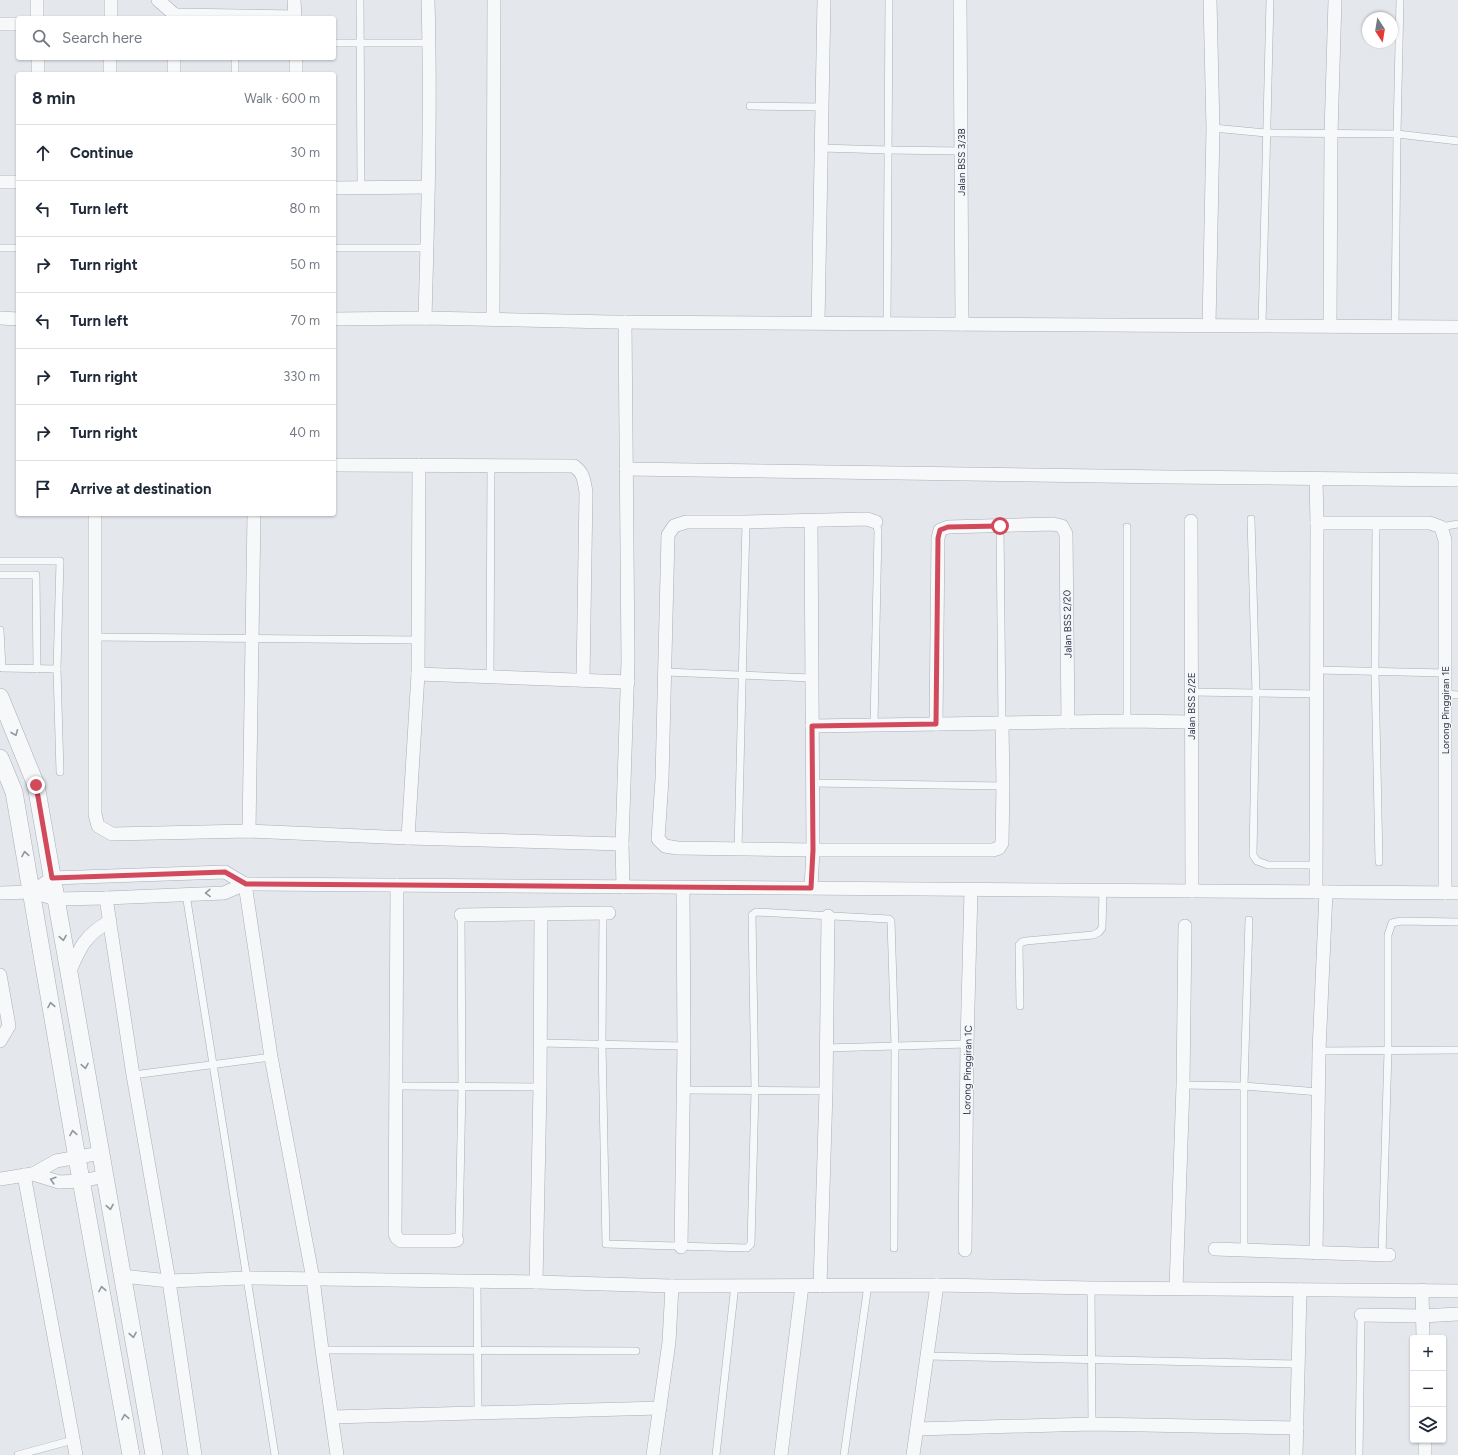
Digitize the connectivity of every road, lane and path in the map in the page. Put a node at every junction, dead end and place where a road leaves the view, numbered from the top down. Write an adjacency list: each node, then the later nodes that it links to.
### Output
1 (37, 0): 15 (street)
2 (111, 0): 16 (street)
3 (158, 0): 17 (street)
4 (294, 0): 18 (street)
5 (360, 0): 22 (lane)
6 (428, 0): 23 (street)
7 (494, 0): 57 (street)
8 (824, 0): 35 (street)
9 (889, 0): 42 (lane)
10 (960, 0): 43 (street, Jalan BSS 3/3B)
11 (1210, 0): 36 (street)
12 (1270, 0): 37 (lane)
13 (1335, 0): 38 (street)
14 (1400, 0): 39 (lane)
15 (37, 16)
16 (111, 16)
17 (175, 16)
18 (295, 16)
19 (0, 24): 20 (street)
20 (16, 24)
21 (336, 43): 22 (lane)
22 (361, 43): 23 (lane); 48 (lane)
23 (429, 43): 46 (street)
24 (38, 60): 29 (street)
25 (110, 60): 30 (street)
26 (174, 60): 31 (street)
27 (235, 60): 32 (lane)
28 (296, 60): 33 (street)
29 (38, 72)
30 (110, 72)
31 (174, 72)
32 (235, 72)
33 (296, 72)
34 (750, 106): 35 (lane)
35 (822, 107): 41 (street)
36 (1213, 128): 37 (lane); 62 (street)
37 (1266, 133): 38 (lane); 63 (lane)
38 (1331, 134): 39 (lane); 64 (street)
39 (1396, 134): 40 (lane); 65 (lane)
40 (1458, 141)
41 (821, 148): 42 (lane); 59 (street)
42 (888, 150): 43 (lane); 60 (lane)
43 (961, 151): 61 (street, Jalan BSS 3/3B)
44 (0, 182): 45 (street)
45 (16, 182)
46 (428, 187): 48 (street); 52 (street)
47 (336, 188): 48 (street)
48 (361, 188)
49 (0, 248): 50 (lane)
50 (16, 248)
51 (336, 248): 52 (lane)
52 (427, 248): 54 (street)
53 (0, 318): 55 (street)
54 (425, 318): 56 (street); 57 (street)
55 (16, 319)
56 (336, 319)
57 (493, 319): 58 (street)
58 (625, 322): 59 (street); 70 (street)
59 (818, 323): 60 (street)
60 (887, 324): 61 (street)
61 (962, 324): 62 (street)
62 (1209, 325): 63 (street)
63 (1262, 326): 64 (street)
64 (1330, 326): 65 (street)
65 (1395, 327): 66 (street)
66 (1458, 327)
67 (336, 465): 68 (street)
68 (419, 465): 69 (street); 91 (street)
69 (491, 465): 100 (lane); 102 (street)
70 (626, 469): 71 (street); 103 (street)
71 (1316, 479): 72 (street); 80 (street)
72 (1458, 480)
73 (95, 516): 89 (street)
74 (254, 516): 90 (street)
75 (1251, 519): 105 (lane)
76 (811, 521): 78 (street); 79 (street); 101 (street)
77 (1191, 521): 104 (street, Jalan BSS 2/2E)
78 (746, 522): 96 (street); 99 (lane)
79 (876, 522): 114 (lane)
80 (1317, 523): 81 (street); 94 (street)
81 (1376, 524): 85 (street); 95 (lane)
82 (1458, 524): 85 (lane)
83 (1000, 526): 110 (street, Jalan BSS 2/20); 112 (lane); 113 (street)
84 (1127, 527): 109 (lane)
85 (1441, 527): 97 (street, Lorong Pinggiran 1E)
86 (0, 561): 93 (lane)
87 (0, 575): 92 (lane)
88 (0, 630): 92 (lane)
89 (94, 637): 90 (lane); 120 (street)
90 (252, 638): 91 (lane); 120 (street)
91 (419, 640): 98 (street)
92 (37, 669): 93 (lane)
93 (57, 669): 117 (lane)
94 (1316, 670): 95 (lane); 106 (street)
95 (1374, 671): 97 (lane); 125 (lane)
96 (665, 672): 99 (lane); 123 (street)
97 (1445, 673): 107 (street, Lorong Pinggiran 1E)
98 (418, 674): 100 (street); 121 (street)
99 (743, 675): 101 (lane); 123 (lane)
100 (490, 676): 102 (street)
101 (812, 678): 115 (street)
102 (583, 680): 103 (street)
103 (628, 682): 122 (street)
104 (1191, 692): 105 (lane); 111 (street, Jalan BSS 2/2E)
105 (1256, 693): 106 (lane); 126 (lane)
106 (1316, 694): 126 (street)
107 (1452, 694): 139 (street, Lorong Pinggiran 1E)
108 (0, 697): 127 (street, one-way to 127)
109 (1127, 721): 110 (street); 111 (street)
110 (1068, 722): 112 (street)
111 (1192, 722): 135 (street, Jalan BSS 2/2E)
112 (1002, 723): 113 (street); 119 (street)
113 (936, 724): 114 (street)
114 (874, 725): 115 (street)
115 (812, 726): 118 (street)
116 (0, 758): 137 (street, one-way to 116)
117 (60, 772)
118 (813, 783): 119 (lane); 124 (street)
119 (1004, 786): 124 (street)
120 (249, 831): 121 (street)
121 (408, 838): 122 (street)
122 (622, 844): 130 (street)
123 (738, 850): 124 (street)
124 (813, 850): 132 (street)
125 (1379, 862)
126 (1316, 865): 138 (street)
127 (52, 878): 128 (street); 137 (street); 143 (street)
128 (246, 884): 129 (street); 141 (street, one-way to 141); 165 (street)
129 (397, 885): 130 (street); 169 (street)
130 (624, 887): 131 (street)
131 (683, 888): 132 (street); 159 (street)
132 (811, 888): 133 (street)
133 (971, 890): 134 (street); 158 (street, Lorong Pinggiran 1C)
134 (1103, 891): 135 (street); 154 (lane)
135 (1192, 891): 138 (street)
136 (0, 892): 137 (street)
137 (32, 892): 143 (street); 178 (street, one-way to 137)
138 (1321, 892): 139 (street); 163 (street)
139 (1445, 893): 140 (street)
140 (1458, 893)
141 (186, 894): 142 (street); 166 (lane)
142 (106, 898): 143 (street); 149 (street)
143 (56, 899): 152 (street, one-way to 152)
144 (606, 913): 146 (street); 157 (lane)
145 (461, 915): 146 (street); 171 (lane)
146 (541, 915): 156 (street)
147 (828, 916): 160 (lane); 161 (street); 174 (lane)
148 (1248, 920): 170 (lane)
149 (110, 921): 152 (street); 167 (street)
150 (1458, 922): 164 (lane)
151 (1185, 926): 168 (street)
152 (69, 973): 177 (street, one-way to 177)
153 (0, 975): 155 (street)
154 (1020, 1006)
155 (0, 1041)
156 (540, 1043): 157 (lane); 172 (street)
157 (602, 1044): 159 (lane); 184 (lane)
158 (967, 1044): 160 (lane); 188 (street, Lorong Pinggiran 1C)
159 (684, 1046): 173 (street)
160 (895, 1046): 161 (lane); 185 (lane)
161 (826, 1048): 175 (street)
162 (1458, 1050): 164 (lane)
163 (1319, 1051): 164 (lane); 176 (street)
164 (1388, 1051): 190 (lane)
165 (271, 1057): 166 (lane); 193 (street)
166 (212, 1065): 167 (lane); 192 (lane)
167 (133, 1075): 194 (street)
168 (1183, 1085): 170 (lane); 204 (street)
169 (396, 1086): 171 (lane); 183 (street)
170 (1244, 1086): 176 (lane); 187 (lane)
171 (462, 1087): 172 (lane); 183 (lane)
172 (540, 1087): 196 (street)
173 (683, 1090): 174 (lane); 184 (street)
174 (755, 1090): 175 (lane); 184 (lane)
175 (826, 1091): 202 (street)
176 (1319, 1092): 189 (street)
177 (101, 1153): 178 (street); 180 (street)
178 (78, 1158): 179 (street); 182 (street)
179 (29, 1174): 181 (street); 182 (street, one-way to 179); 224 (street)
180 (105, 1176): 182 (street); 191 (street, one-way to 191)
181 (0, 1179)
182 (82, 1181): 228 (street, one-way to 182)
183 (457, 1240)
184 (681, 1247)
185 (894, 1248)
186 (1215, 1248): 187 (street)
187 (1244, 1249): 189 (street)
188 (965, 1250)
189 (1316, 1253): 190 (street)
190 (1386, 1255)
191 (122, 1276): 194 (street); 229 (street, one-way to 229)
192 (248, 1278): 193 (street); 194 (street); 231 (lane)
193 (313, 1279): 195 (street); 212 (street)
194 (169, 1280): 230 (street)
195 (477, 1282): 196 (street); 213 (lane)
196 (536, 1282): 200 (street)
197 (735, 1285): 200 (street); 201 (street); 234 (lane)
198 (868, 1285): 199 (street); 202 (street); 236 (lane)
199 (937, 1285): 203 (street); 215 (street)
200 (672, 1286): 218 (street)
201 (802, 1286): 202 (street); 235 (street)
202 (820, 1286)
203 (1091, 1288): 204 (street); 216 (lane)
204 (1176, 1288): 205 (street)
205 (1300, 1290): 206 (street); 217 (street)
206 (1422, 1290): 207 (street); 210 (street)
207 (1458, 1291)
208 (1458, 1314): 210 (street)
209 (1361, 1315): 210 (street); 239 (lane)
210 (1422, 1316): 211 (street)
211 (1423, 1335)
212 (322, 1350): 213 (lane); 220 (street)
213 (477, 1350): 214 (lane); 219 (lane)
214 (636, 1351)
215 (927, 1356): 216 (lane); 223 (street)
216 (1091, 1360): 217 (lane); 221 (lane)
217 (1298, 1364): 222 (street)
218 (660, 1408): 219 (street); 233 (street)
219 (478, 1413): 220 (street)
220 (332, 1417): 232 (street)
221 (1092, 1424): 222 (street); 223 (street)
222 (1297, 1428): 238 (street)
223 (917, 1429): 237 (street)
224 (73, 1440): 226 (lane); 227 (street)
225 (1425, 1443): 240 (street)
226 (18, 1455)
227 (76, 1455)
228 (131, 1455)
229 (154, 1455)
230 (195, 1455)
231 (275, 1455)
232 (338, 1455)
233 (653, 1455)
234 (716, 1455)
235 (781, 1455)
236 (844, 1455)
237 (912, 1455)
238 (1296, 1455)
239 (1359, 1455)
240 (1425, 1455)

